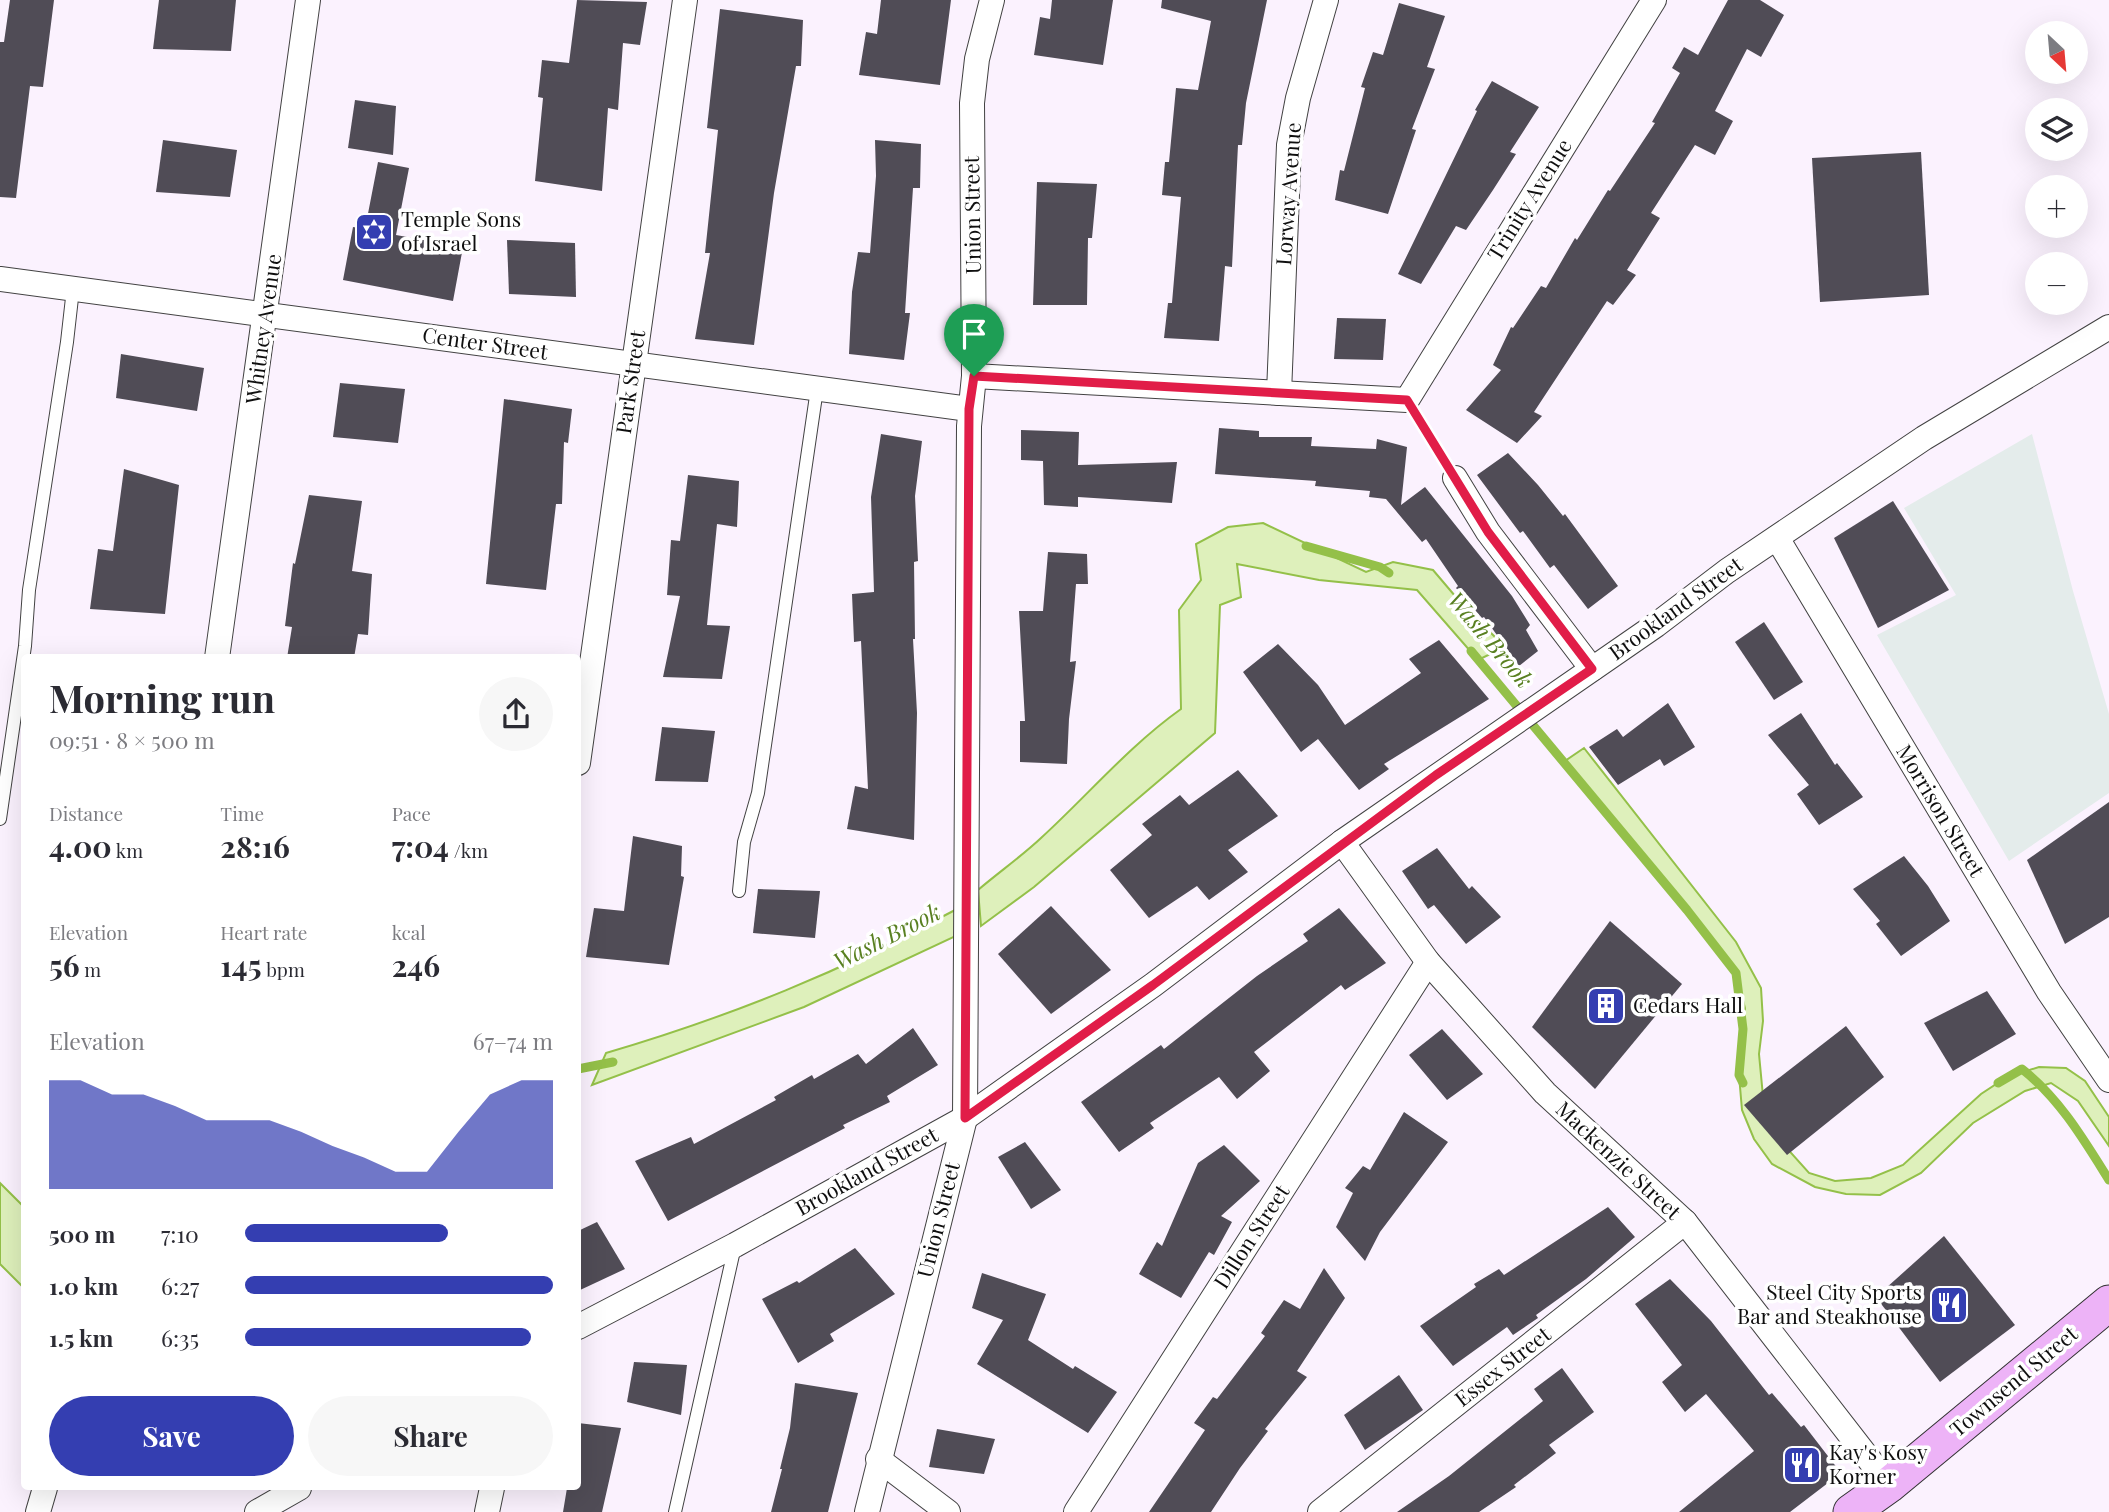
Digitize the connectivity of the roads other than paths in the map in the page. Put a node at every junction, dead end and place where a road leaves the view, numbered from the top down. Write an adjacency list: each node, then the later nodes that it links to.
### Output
1 (309, 0): 8 (street, Whitney Avenue)
2 (685, 0): 10 (street, Park Street)
3 (992, 0): 11 (street, Union Street)
4 (1326, 0): 13 (street, Lorway Avenue)
5 (1654, 0): 13 (street, Trinity Avenue)
6 (0, 279): 7 (street, Center Street)
7 (73, 289): 8 (street, Center Street); 17 (lane)
8 (266, 315): 10 (street, Center Street); 18 (street, Whitney Avenue)
9 (2109, 327): 16 (street, Brookland Street)
10 (633, 364): 12 (street, Center Street); 21 (street, Park Street)
11 (974, 376): 13 (street); 14 (street, Union Street)
12 (817, 388): 14 (street, Center Street); 24 (lane)
13 (1279, 393)
14 (969, 409): 27 (street, Union Street)
15 (1455, 478): 19 (street)
16 (1777, 538): 19 (street, Brookland Street); 26 (street, Morrison Street)
17 (24, 654)
18 (218, 654)
19 (1592, 669): 23 (street, Brookland Street)
20 (21, 674): 22 (lane)
21 (581, 741)
22 (0, 819)
23 (1342, 842): 25 (street, Mackenzie Street); 27 (street, Brookland Street)
24 (739, 891)
25 (1428, 962): 28 (street, Mackenzie Street); 43 (street, Dillon Street)
26 (2109, 1080)
27 (965, 1118): 29 (street, Brookland Street); 32 (street, Union Street)
28 (1685, 1222): 33 (street, Mackenzie Street); 44 (street, Essex Street)
29 (735, 1245): 31 (street, Brookland Street); 40 (lane)
30 (2109, 1303): 33 (main road, Townsend Street)
31 (581, 1325)
32 (878, 1459): 41 (street, Union Street); 42 (street)
33 (1889, 1485): 45 (main road, Townsend Street)
34 (44, 1490): 37 (street)
35 (296, 1490): 38 (street)
36 (492, 1490): 39 (street)
37 (38, 1512)
38 (257, 1512)
39 (487, 1512)
40 (675, 1512)
41 (867, 1512)
42 (948, 1512)
43 (1076, 1512)
44 (1320, 1512)
45 (1852, 1512)

